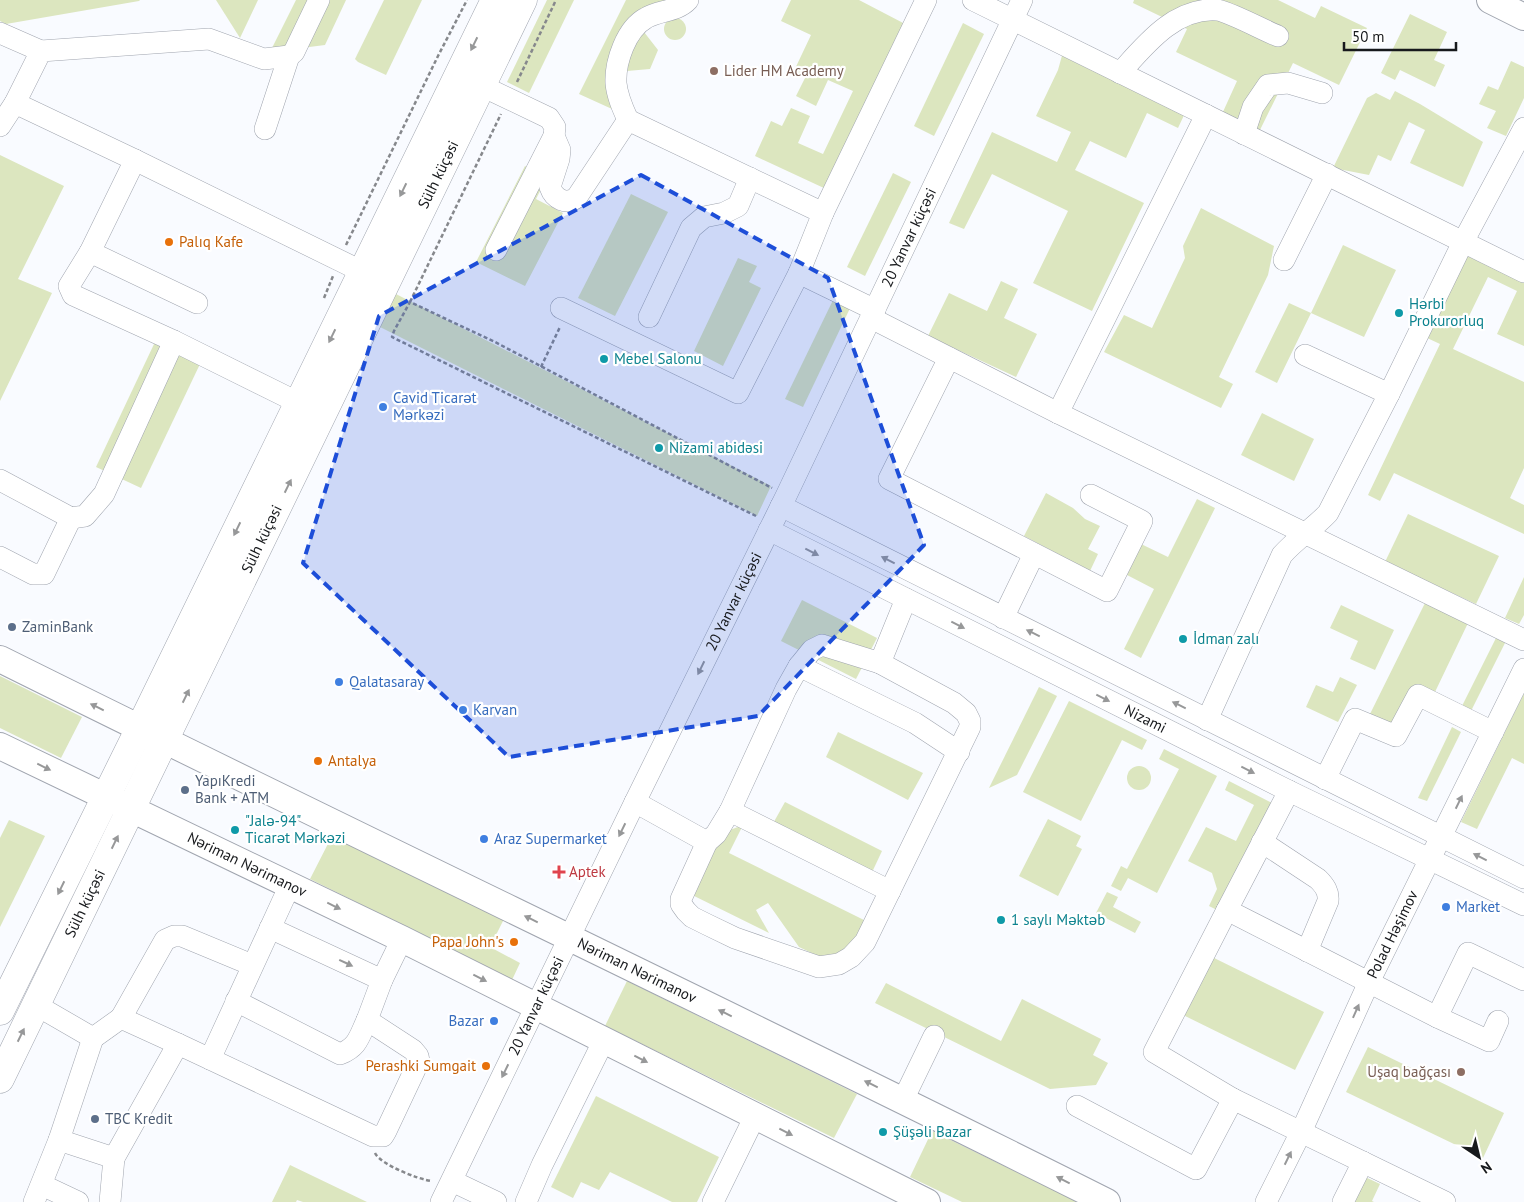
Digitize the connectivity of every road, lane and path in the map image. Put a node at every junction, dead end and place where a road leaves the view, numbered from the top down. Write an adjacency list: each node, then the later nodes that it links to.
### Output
1 (319, 0): 16 (street)
2 (467, 0): 36 (path)
3 (495, 0): 38 (highway, Sülh küçəsi, one-way to 38)
4 (523, 0): 18 (highway, Sülh küçəsi)
5 (556, 0): 20 (path)
6 (688, 0): 23 (street)
7 (926, 0): 32 (street)
8 (973, 0): 12 (street)
9 (1022, 0): 12 (street, 20 Yanvar küçəsi)
10 (1490, 0): 11 (main road)
11 (1524, 16)
12 (1013, 20): 17 (street); 45 (street, 20 Yanvar küçəsi)
13 (0, 33): 15 (street)
14 (1278, 36): 17 (street)
15 (41, 51): 16 (street); 21 (street)
16 (289, 56): 26 (street)
17 (1120, 72): 22 (street)
18 (482, 86): 20 (street); 71 (highway, Sülh küçəsi, one-way to 18)
19 (1322, 93): 27 (street)
20 (509, 99): 28 (street); 42 (path)
21 (15, 103): 24 (street); 29 (street)
22 (1206, 115): 27 (street); 53 (street)
23 (628, 120): 28 (street); 31 (street)
24 (0, 126)
25 (1524, 128): 33 (street)
26 (265, 129)
27 (1244, 134): 30 (street)
28 (554, 136): 34 (street)
29 (135, 160): 35 (street); 36 (street)
30 (1326, 174): 33 (street); 37 (street)
31 (750, 178): 32 (street); 46 (street)
32 (823, 213): 40 (street)
33 (1463, 242): 39 (street); 51 (street)
34 (496, 250)
35 (90, 252): 43 (street); 47 (street)
36 (338, 259): 38 (street); 41 (path)
37 (1284, 260)
38 (364, 272): 52 (highway, Sülh küçəsi, one-way to 52)
39 (1524, 272)
40 (799, 273): 44 (street); 45 (street)
41 (324, 298)
42 (410, 302): 50 (path); 56 (path)
43 (197, 303)
44 (565, 309): 50 (path)
45 (873, 314): 49 (street); 56 (street, 20 Yanvar küçəsi)
46 (649, 317)
47 (174, 341): 52 (street); 57 (street)
48 (1305, 355): 51 (street)
49 (949, 358): 53 (street); 59 (street)
50 (541, 367): 56 (path)
51 (1389, 394): 58 (street)
52 (299, 403): 69 (highway, Sülh küçəsi, one-way to 69)
53 (1058, 413): 58 (street)
54 (0, 480): 57 (street)
55 (1091, 495): 59 (street)
56 (777, 514): 61 (street, Nizami, one-way to 61); 62 (street, Nizami, one-way to 56); 77 (street, 20 Yanvar küçəsi, one-way to 77)
57 (71, 518): 60 (street)
58 (1305, 533): 63 (street); 68 (street)
59 (1034, 554): 62 (street)
60 (0, 557)
61 (906, 599): 65 (street); 75 (street, Nizami, one-way to 75)
62 (1003, 618): 68 (street, Nizami, one-way to 62)
63 (1524, 640)
64 (0, 659): 69 (main road, one-way to 64)
65 (880, 663): 66 (street); 73 (street)
66 (800, 666): 73 (street); 79 (street)
67 (1524, 669): 70 (street, Polad Həşimov)
68 (1207, 720): 74 (street, Nizami)
69 (140, 728): 71 (main road, Nəriman Nərimanov); 76 (highway, Sülh küçəsi)
70 (1493, 732): 74 (street); 80 (street, Polad Həşimov, one-way to 70)
71 (165, 740): 78 (highway, Sülh küçəsi); 92 (main road, Nəriman Nərimanov, one-way to 71)
72 (0, 746): 76 (main road, one-way to 76)
73 (959, 752): 86 (street)
74 (1325, 779): 80 (street, Nizami)
75 (1289, 790): 82 (street); 83 (street, Nizami)
76 (106, 798): 78 (main road, Nəriman Nərimanov); 89 (highway, Sülh küçəsi, one-way to 89)
77 (635, 802): 81 (street); 92 (street, 20 Yanvar küçəsi, one-way to 92)
78 (131, 810): 85 (main road, Nəriman Nərimanov); 90 (highway, Sülh küçəsi, one-way to 78)
79 (730, 811): 81 (street); 86 (street)
80 (1442, 837): 83 (street, Polad Həşimov); 84 (street, Nizami, one-way to 80)
81 (707, 842): 86 (street)
82 (1262, 842): 88 (street); 94 (street)
83 (1430, 860): 87 (street, Nizami); 98 (street, Polad Həşimov)
84 (1524, 878)
85 (290, 885): 91 (street); 93 (main road, Nəriman Nərimanov, one-way to 93)
86 (890, 891)
87 (1524, 905)
88 (1227, 910): 94 (street); 113 (street)
89 (48, 915): 90 (highway); 102 (highway, Sülh küçəsi)
90 (73, 928): 100 (highway, Sülh küçəsi)
91 (270, 928): 95 (street); 96 (street, one-way to 96)
92 (570, 938): 101 (street, 20 Yanvar küçəsi); 114 (main road, Nəriman Nərimanov, one-way to 92)
93 (402, 939): 96 (street); 101 (main road, Nəriman Nərimanov, one-way to 101)
94 (1307, 951): 98 (street)
95 (252, 966): 99 (street); 104 (street)
96 (382, 980): 105 (street)
97 (1524, 980): 103 (street)
98 (1369, 982): 103 (street); 117 (street, Polad Həşimov, one-way to 98)
99 (236, 1001): 105 (street); 111 (street)
100 (36, 1005): 108 (street); 112 (highway, Sülh küçəsi, one-way to 100)
101 (536, 1007): 109 (main road, Nəriman Nərimanov); 122 (street, 20 Yanvar küçəsi, one-way to 122)
102 (0, 1011)
103 (1437, 1016): 106 (street)
104 (122, 1018): 108 (street); 110 (street)
105 (367, 1020): 118 (street)
106 (1498, 1021)
107 (934, 1036): 114 (street)
108 (93, 1038): 119 (street)
109 (604, 1040): 116 (main road, Nəriman Nərimanov, one-way to 116); 128 (street)
110 (178, 1044): 111 (street); 120 (street)
111 (210, 1059): 118 (street)
112 (0, 1079)
113 (1233, 1099): 115 (street); 117 (street)
114 (903, 1100): 131 (main road, Nəriman Nərimanov, one-way to 114)
115 (1076, 1106)
116 (755, 1116): 129 (street); 130 (main road, Nəriman Nərimanov, one-way to 130)
117 (1301, 1132): 121 (street); 132 (street, Polad Həşimov, one-way to 117)
118 (378, 1137): 122 (path)
119 (60, 1140): 120 (street); 123 (street)
120 (114, 1158): 125 (street)
121 (1363, 1162): 133 (street); 134 (street)
122 (452, 1181): 126 (street, 20 Yanvar küçəsi); 127 (street)
123 (38, 1193): 124 (street)
124 (78, 1202)
125 (110, 1202)
126 (441, 1202)
127 (496, 1202)
128 (526, 1202)
129 (713, 1202)
130 (926, 1202)
131 (1107, 1202)
132 (1266, 1202)
133 (1343, 1202)
134 (1445, 1202)

